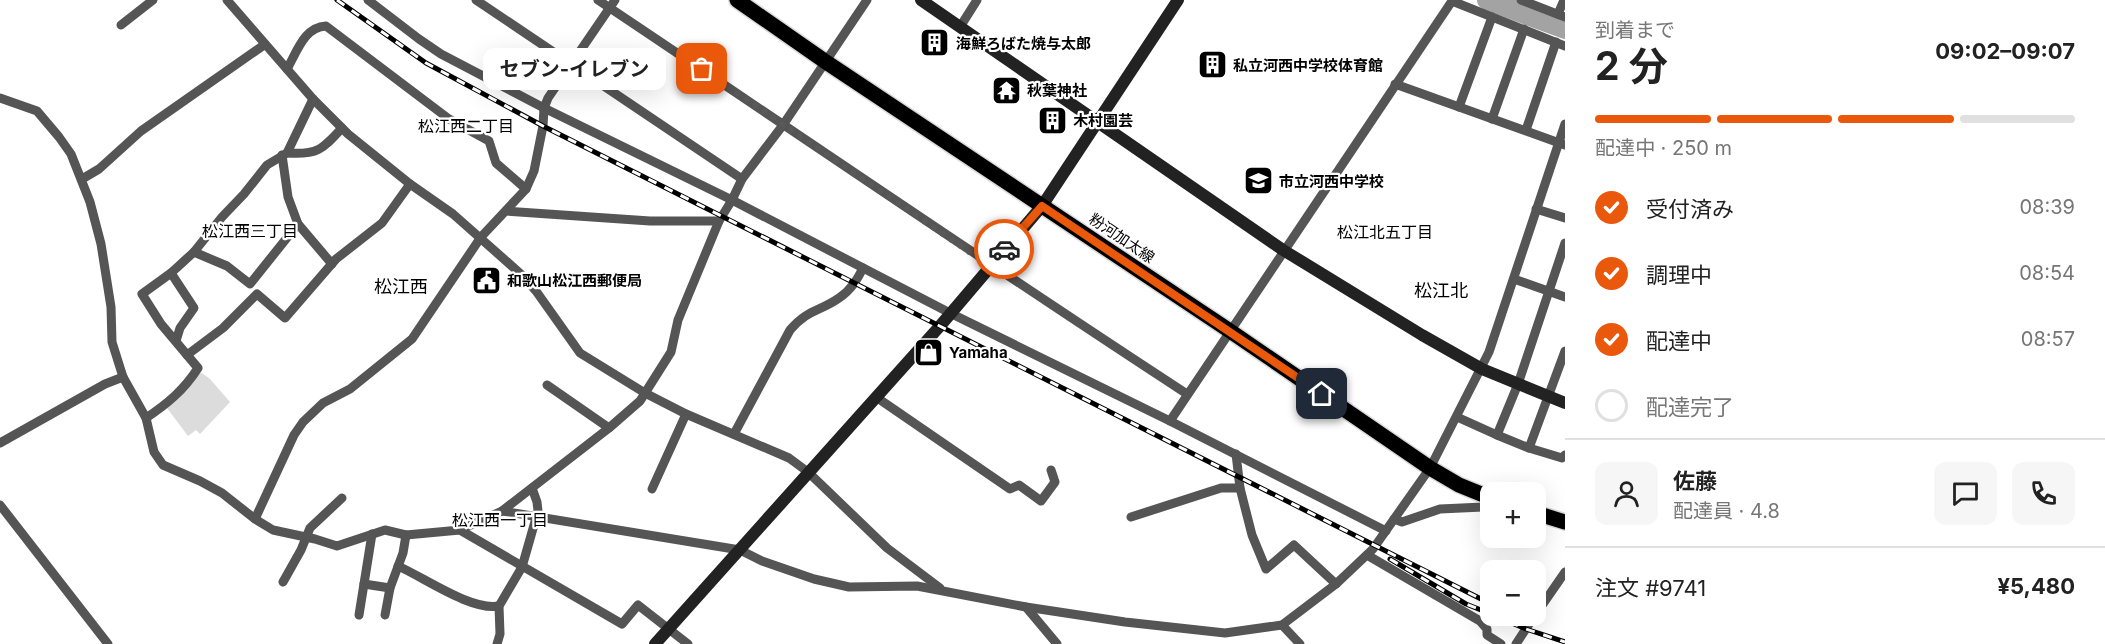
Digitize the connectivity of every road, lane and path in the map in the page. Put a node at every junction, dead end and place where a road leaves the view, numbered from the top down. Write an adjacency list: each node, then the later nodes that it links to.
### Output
1 (153, 0): 16 (street)
2 (227, 0): 20 (street)
3 (368, 0): 28 (street)
4 (476, 0): 22 (street)
5 (598, 0): 13 (street)
6 (737, 0): 21 (main road, 粉河加太線)
7 (867, 0): 21 (street)
8 (921, 0): 17 (street)
9 (977, 0): 17 (street)
10 (1178, 0): 30 (street)
11 (1521, 0): 14 (street)
12 (1564, 0): 14 (street)
13 (612, 4): 22 (street); 32 (street)
14 (1561, 16)
15 (1492, 17): 18 (street); 24 (street); 27 (street)
16 (121, 25)
17 (960, 27): 30 (street)
18 (1524, 29): 19 (street); 29 (street)
19 (1560, 44): 34 (street)
20 (264, 45): 23 (street); 38 (street)
21 (826, 62): 32 (street); 42 (main road, 粉河加太線)
22 (571, 64): 28 (street); 37 (street)
23 (287, 69): 26 (street); 40 (street)
24 (1395, 84): 27 (street); 50 (street)
25 (0, 98): 38 (street)
26 (312, 99): 33 (street); 36 (street)
27 (1459, 107): 29 (street)
28 (544, 108): 40 (street); 41 (street)
29 (1492, 119): 34 (street)
30 (1096, 123): 42 (street); 50 (street)
31 (1565, 124): 35 (street)
32 (783, 125): 37 (street); 53 (street)
33 (342, 128): 36 (street); 39 (street)
34 (1526, 130): 35 (street)
35 (1562, 144): 43 (street)
36 (285, 154): 47 (street); 51 (street)
37 (742, 178): 41 (street)
38 (81, 179): 65 (street)
39 (410, 184): 48 (street); 52 (street)
40 (526, 189): 44 (street)
41 (732, 200): 46 (street); 54 (street)
42 (1042, 206): 53 (street); 60 (main road, 粉河加太線)
43 (1536, 209): 45 (street); 56 (street)
44 (506, 211): 46 (street); 48 (street)
45 (1565, 218)
46 (719, 221): 68 (street)
47 (298, 224): 51 (street); 52 (street)
48 (481, 237): 68 (street); 98 (street)
49 (1565, 243): 57 (street)
50 (1283, 250): 60 (street); 64 (street)
51 (194, 252): 55 (street)
52 (332, 264): 63 (street)
53 (990, 266): 59 (street); 69 (street)
54 (863, 268): 59 (street); 78 (street)
55 (171, 273): 61 (street); 61 (street)
56 (1514, 279): 57 (street); 64 (street)
57 (1549, 291): 58 (street); 66 (street)
58 (1565, 297)
59 (950, 313): 70 (street); 76 (street)
60 (1230, 331): 69 (street); 84 (main road, 粉河加太線)
61 (176, 341): 63 (street)
62 (1565, 351): 71 (street)
63 (187, 355): 75 (street)
64 (1482, 369): 66 (street); 74 (street)
65 (123, 377): 75 (street); 80 (street)
66 (1518, 384): 71 (street); 79 (street)
67 (547, 385): 77 (street)
68 (645, 393): 73 (street); 77 (street)
69 (1187, 394): 76 (street)
70 (876, 397): 85 (street); 86 (street)
71 (1548, 397): 72 (street); 81 (street)
72 (1565, 403)
73 (686, 414): 78 (street); 89 (street)
74 (1457, 417): 79 (street); 84 (street)
75 (146, 418): 98 (street)
76 (1170, 421): 82 (street)
77 (609, 428): 87 (street)
78 (734, 434): 86 (street)
79 (1497, 435): 81 (street)
80 (0, 443)
81 (1529, 448): 83 (street)
82 (1236, 454): 88 (street); 102 (street)
83 (1565, 455)
84 (1430, 468): 90 (main road, 粉河加太線); 99 (street)
85 (1051, 470)
86 (808, 472): 106 (street); 115 (street)
87 (532, 488): 94 (street); 96 (street)
88 (1240, 488): 97 (street); 113 (street)
89 (652, 489)
90 (1480, 493)
91 (342, 498): 105 (street)
92 (0, 506): 124 (street)
93 (1480, 507): 99 (street)
94 (502, 511): 96 (street); 101 (street)
95 (1546, 516): 100 (main road)
96 (536, 517): 106 (street); 109 (street)
97 (1131, 517)
98 (255, 519): 105 (street)
99 (1394, 519): 102 (street)
100 (1565, 522)
101 (460, 530): 104 (street); 109 (street)
102 (1386, 531): 107 (street)
103 (372, 534): 104 (street); 105 (street); 112 (street)
104 (406, 536): 108 (street)
105 (306, 537): 111 (street)
106 (740, 550): 115 (street); 123 (street)
107 (1367, 555): 113 (street); 130 (street)
108 (398, 566): 114 (street); 117 (street)
109 (522, 567): 117 (street); 123 (street)
110 (1565, 572): 116 (street)
111 (283, 582)
112 (364, 584): 114 (street); 119 (street)
113 (1336, 584): 121 (street)
114 (390, 588): 120 (street)
115 (945, 591): 118 (street)
116 (1546, 600)
117 (499, 606): 125 (street)
118 (1026, 607): 121 (street); 128 (street)
119 (359, 615)
120 (385, 615)
121 (1282, 624): 129 (street)
122 (1528, 626): 131 (street)
123 (669, 627): 126 (street); 127 (street)
124 (108, 644)
125 (497, 644)
126 (655, 644)
127 (688, 644)
128 (1057, 644)
129 (1300, 644)
130 (1501, 644)
131 (1516, 644)

